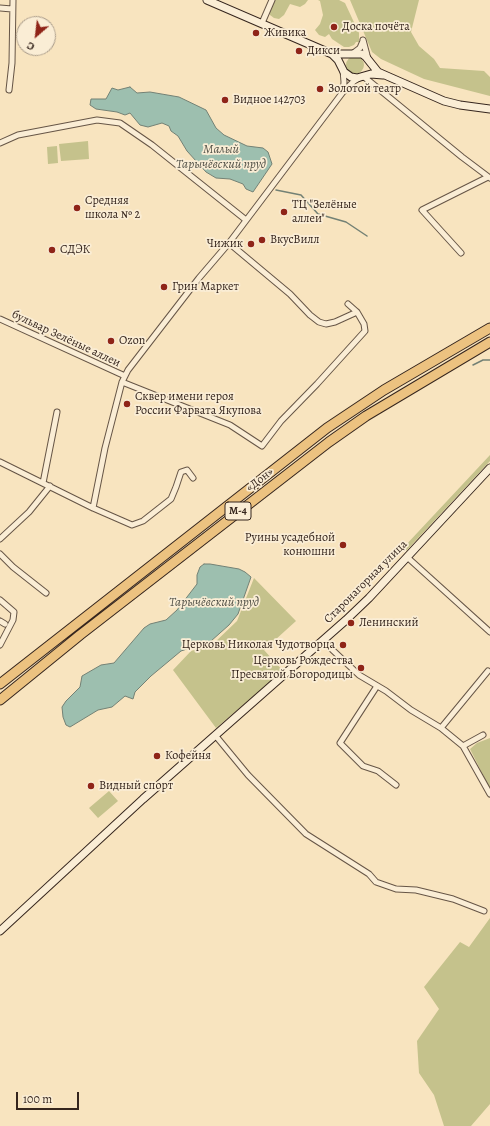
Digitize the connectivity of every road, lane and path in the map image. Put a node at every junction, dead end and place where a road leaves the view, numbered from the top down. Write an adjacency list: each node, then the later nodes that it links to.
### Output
1 (13, 0): 5 (street)
2 (207, 0): 6 (main road)
3 (272, 0): 6 (street)
4 (0, 8): 5 (street)
5 (12, 9): 13 (street)
6 (262, 23): 7 (main road)
7 (332, 54): 8 (main road); 10 (main road)
8 (352, 54): 9 (main road); 9 (street); 10 (main road)
9 (368, 60): 11 (main road); 12 (main road)
10 (342, 69): 11 (main road); 14 (street)
11 (362, 76): 12 (main road); 14 (street); 17 (street)
12 (387, 76): 15 (main road)
13 (9, 90)
14 (343, 92): 18 (street)
15 (490, 109)
16 (0, 143): 18 (street)
17 (489, 178): 20 (street)
18 (246, 220): 19 (street)
19 (229, 244): 22 (street); 26 (street)
20 (461, 254)
21 (348, 304): 22 (street)
22 (357, 312): 27 (street)
23 (0, 319): 26 (street, бульвар Зелёные аллеи)
24 (490, 328): 44 (highway, «Дон» / М-4)
25 (490, 342): 46 (highway, «Дон» / М-4)
26 (125, 376): 27 (street)
27 (122, 382): 34 (street)
28 (57, 412): 32 (street)
29 (0, 462): 32 (street)
30 (490, 468): 37 (main road, Старонагорная улица)
31 (193, 478): 34 (street)
32 (43, 483): 33 (street)
33 (50, 486): 34 (street); 35 (street)
34 (93, 508)
35 (0, 539)
36 (0, 554): 38 (street)
37 (407, 557): 40 (street); 41 (main road, Старонагорная улица)
38 (46, 593)
39 (0, 600): 42 (street)
40 (490, 632)
41 (322, 641): 45 (street); 48 (main road, Старонагорная улица)
42 (0, 645)
43 (488, 671): 47 (street)
44 (0, 684)
45 (377, 686): 47 (street); 51 (street)
46 (0, 700)
47 (441, 728): 50 (street)
48 (215, 735): 53 (street); 54 (main road, Старонагорная улица)
49 (483, 735): 50 (street)
50 (463, 746): 52 (street)
51 (396, 785)
52 (490, 794)
53 (484, 911)
54 (0, 931)

